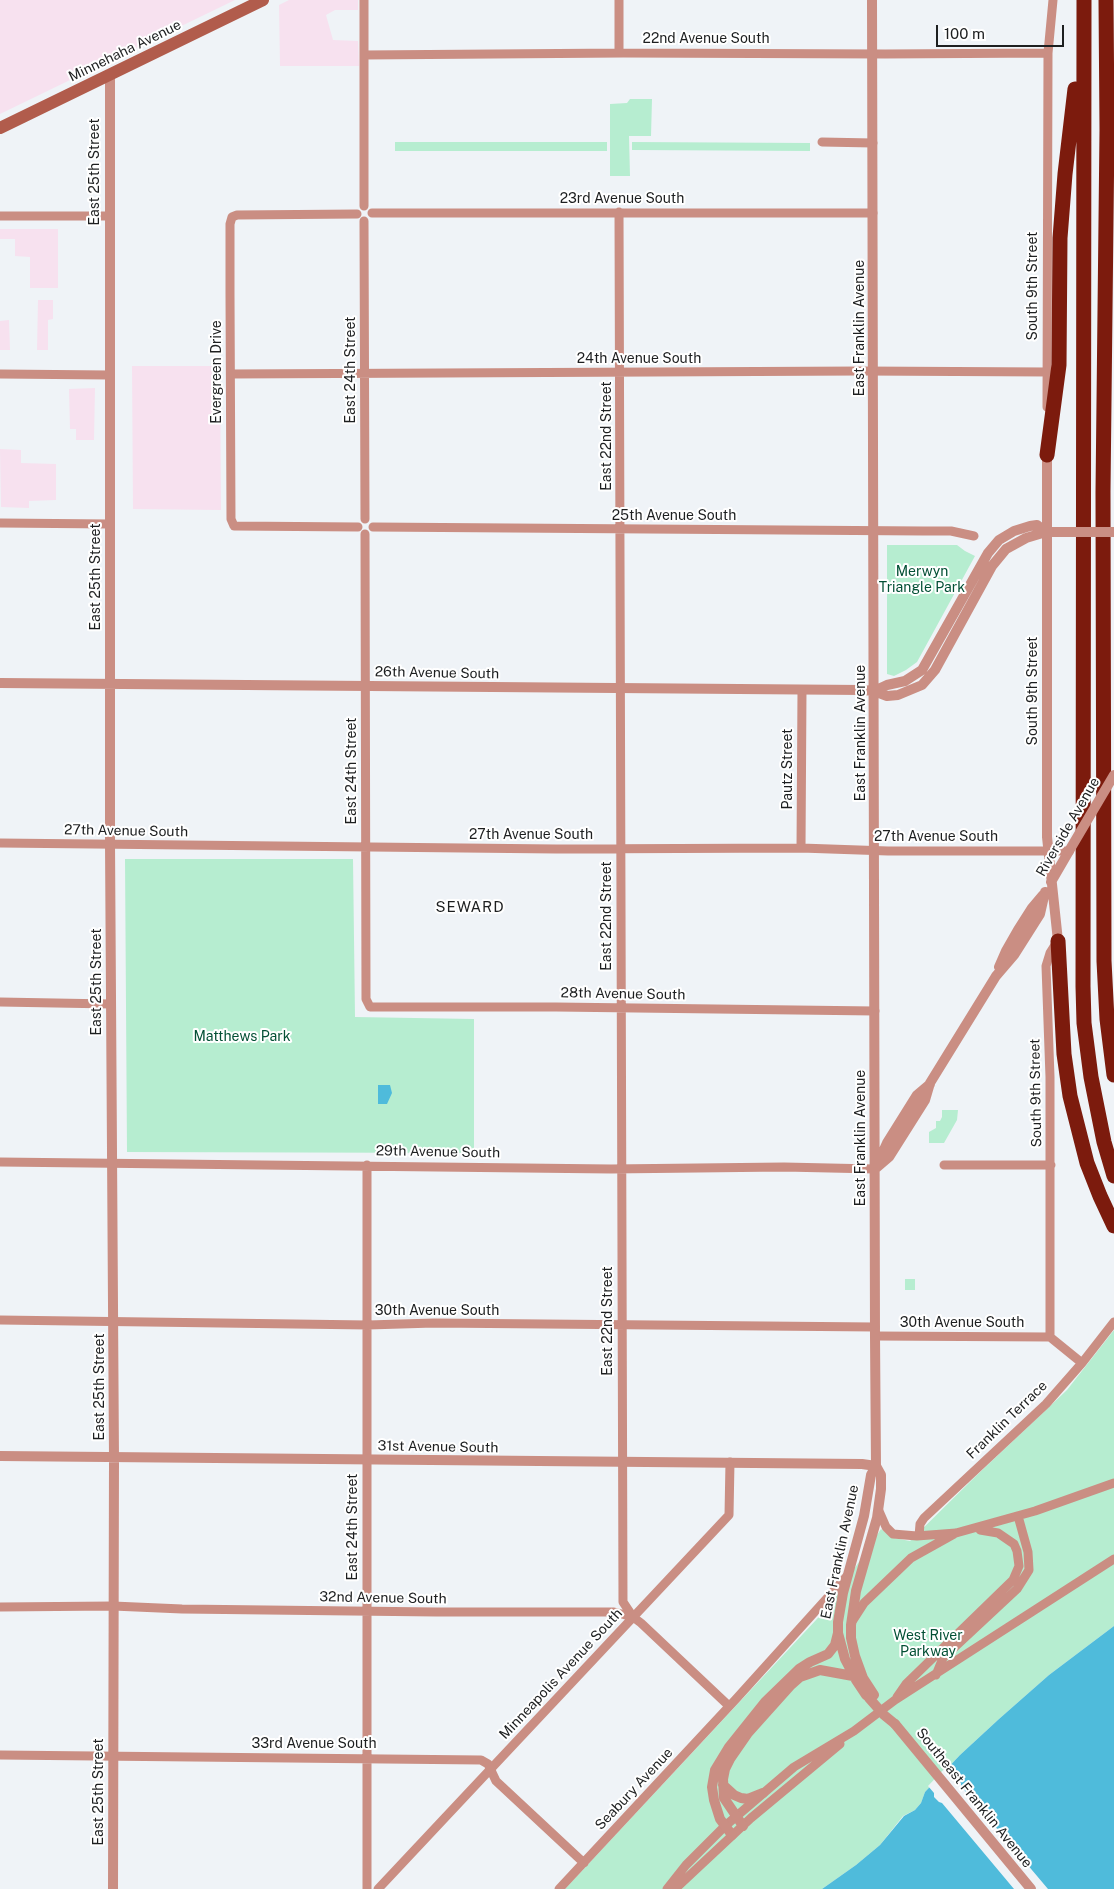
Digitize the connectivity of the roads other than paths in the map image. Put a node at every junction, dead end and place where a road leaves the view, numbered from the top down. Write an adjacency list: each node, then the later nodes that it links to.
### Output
1 (262, 0): 12 (main road, Minnehaha Avenue)
2 (364, 0): 11 (street)
3 (619, 0): 8 (street)
4 (872, 0): 10 (street, East Franklin Avenue)
5 (1053, 0): 9 (street, South 9th Street)
6 (1083, 0): 33 (highway); 75 (highway)
7 (1106, 0): 14 (highway)
8 (619, 53): 10 (street, 22nd Avenue South); 11 (street, 22nd Avenue South)
9 (1048, 53): 10 (street, 22nd Avenue South); 28 (street, South 9th Street)
10 (872, 54): 16 (street, East Franklin Avenue)
11 (364, 55): 18 (street)
12 (110, 75): 13 (main road, Minnehaha Avenue); 24 (street, East 25th Street)
13 (0, 128)
14 (1107, 130): 17 (highway); 67 (highway)
15 (822, 142): 16 (street)
16 (873, 143): 20 (street, East Franklin Avenue)
17 (1114, 158)
18 (364, 206): 21 (street); 22 (street)
19 (619, 212): 20 (street, 23rd Avenue South); 22 (street, 23rd Avenue South); 26 (street, East 22nd Street)
20 (873, 213): 27 (street, East Franklin Avenue)
21 (357, 214): 25 (street); 30 (street, Evergreen Drive)
22 (372, 214): 25 (street)
23 (0, 216): 24 (street)
24 (109, 216): 32 (street, East 25th Street)
25 (364, 221): 31 (street, East 24th Street)
26 (620, 372): 27 (street, 24th Avenue South); 31 (street, 24th Avenue South); 39 (street, East 22nd Street)
27 (874, 372): 28 (street, 24th Avenue South); 40 (street, East Franklin Avenue)
28 (1048, 372): 33 (street, South 9th Street)
29 (0, 374): 32 (street)
30 (231, 374): 31 (street, 24th Avenue South); 37 (street, Evergreen Drive)
31 (365, 374): 34 (street, East 24th Street)
32 (109, 375): 36 (street, East 25th Street)
33 (1047, 455): 41 (street, South 9th Street)
34 (365, 519): 37 (street); 38 (street)
35 (0, 523): 36 (street)
36 (110, 524): 46 (street, East 25th Street)
37 (358, 527): 43 (street)
38 (373, 527): 39 (street, 25th Avenue South); 43 (street)
39 (621, 529): 40 (street, 25th Avenue South); 48 (street, East 22nd Street)
40 (874, 530): 44 (street, 25th Avenue South); 50 (street, East Franklin Avenue)
41 (1046, 532): 42 (street, bridge); 50 (street, 26th Avenue South); 58 (street, South 9th Street)
42 (1114, 532)
43 (365, 534): 47 (street, East 24th Street)
44 (974, 536)
45 (0, 683): 46 (street, 26th Avenue South)
46 (110, 683): 47 (street, 26th Avenue South); 53 (street, East 25th Street)
47 (365, 686): 48 (street, 26th Avenue South); 54 (street, East 24th Street)
48 (621, 688): 49 (street, 26th Avenue South); 56 (street, East 22nd Street)
49 (802, 690): 50 (street, 26th Avenue South); 55 (street, Pautz Street)
50 (874, 691): 57 (street, East Franklin Avenue)
51 (1114, 775): 59 (street, Riverside Avenue, bridge)
52 (0, 843): 53 (street, 27th Avenue South)
53 (110, 844): 54 (street, 27th Avenue South); 63 (street, East 25th Street)
54 (366, 846): 56 (street, 27th Avenue South); 64 (street, East 24th Street)
55 (801, 848): 56 (street, 27th Avenue South); 57 (street, 27th Avenue South)
56 (621, 849): 65 (street, East 22nd Street)
57 (875, 850): 58 (street, 27th Avenue South); 66 (street, East Franklin Avenue)
58 (1048, 850): 59 (street, 27th Avenue South); 60 (street, South 9th Street)
59 (1066, 851): 60 (street, Riverside Avenue)
60 (1051, 882): 61 (street, South 9th Street); 74 (street, Riverside Avenue)
61 (1058, 941): 72 (street, South 9th Street); 76 (highway)
62 (0, 1002): 63 (street)
63 (111, 1004): 69 (street, East 25th Street)
64 (370, 1007): 65 (street, 28th Avenue South)
65 (621, 1008): 66 (street, 28th Avenue South); 73 (street, East 22nd Street)
66 (875, 1011): 74 (street, East Franklin Avenue)
67 (1114, 1075)
68 (0, 1162): 69 (street, 29th Avenue South)
69 (112, 1162): 70 (street, 29th Avenue South); 78 (street, East 25th Street)
70 (367, 1165): 73 (street, 29th Avenue South); 80 (street, East 24th Street)
71 (944, 1165): 72 (street)
72 (1051, 1165): 83 (street, South 9th Street)
73 (622, 1169): 74 (street, 29th Avenue South); 81 (street, East 22nd Street)
74 (875, 1169): 82 (street, East Franklin Avenue)
75 (1114, 1176)
76 (1114, 1226)
77 (0, 1320): 78 (street, 30th Avenue South)
78 (113, 1321): 80 (street, 30th Avenue South); 86 (street, East 25th Street)
79 (1114, 1322): 84 (street, Franklin Terrace)
80 (368, 1325): 81 (street, 30th Avenue South); 87 (street, East 24th Street)
81 (622, 1325): 82 (street, 30th Avenue South); 88 (street, East 22nd Street)
82 (875, 1332): 83 (street, 30th Avenue South); 90 (street, East Franklin Avenue)
83 (1050, 1337): 84 (street)
84 (1082, 1363): 96 (street, Franklin Terrace)
85 (0, 1456): 86 (street, 31st Avenue South)
86 (114, 1457): 87 (street, 31st Avenue South); 99 (street, East 25th Street)
87 (367, 1459): 88 (street, 31st Avenue South); 101 (street, East 24th Street)
88 (622, 1462): 89 (street, 31st Avenue South); 102 (street, East 22nd Street)
89 (730, 1462): 90 (street, 31st Avenue South); 102 (street, Minneapolis Avenue South)
90 (876, 1466): 92 (street, East Franklin Avenue); 98 (street, East Franklin Avenue)
91 (1114, 1483): 93 (street)
92 (879, 1510): 96 (street); 103 (street, East Franklin Avenue)
93 (1018, 1516): 94 (street); 105 (street)
94 (974, 1529): 95 (street); 108 (street)
95 (956, 1533): 96 (street); 103 (street)
96 (919, 1536)
97 (1114, 1559): 105 (street)
98 (848, 1575): 104 (street, East Franklin Avenue); 109 (street, Seabury Avenue)
99 (113, 1606): 100 (street, 32nd Avenue South); 101 (street, 32nd Avenue South); 112 (street, East 25th Street)
100 (0, 1607)
101 (367, 1611): 102 (street, 32nd Avenue South); 113 (street, East 24th Street)
102 (632, 1617): 109 (street); 114 (street, Minneapolis Avenue South)
103 (851, 1624): 107 (street, East Franklin Avenue)
104 (838, 1633): 106 (street, East Franklin Avenue); 118 (street)
105 (936, 1675): 108 (street)
106 (853, 1676): 107 (street, East Franklin Avenue); 115 (street)
107 (871, 1696): 128 (street, Southeast Franklin Avenue, bridge)
108 (895, 1700): 110 (street)
109 (729, 1706): 121 (street, Seabury Avenue)
110 (854, 1731): 116 (street); 119 (street)
111 (0, 1755): 112 (street, 33rd Avenue South)
112 (113, 1756): 113 (street, 33rd Avenue South); 122 (street, East 25th Street)
113 (367, 1758): 114 (street, 33rd Avenue South); 123 (street, East 24th Street)
114 (490, 1771): 121 (street, 33rd Avenue South); 124 (street, Minneapolis Avenue South)
115 (723, 1785): 116 (street); 117 (street)
116 (763, 1793): 117 (street)
117 (736, 1817): 118 (street); 119 (street)
118 (725, 1826): 120 (street); 126 (street)
119 (743, 1826): 120 (street)
120 (732, 1835): 127 (street)
121 (584, 1863): 125 (street, Seabury Avenue)
122 (112, 1889)
123 (367, 1889)
124 (378, 1889)
125 (559, 1889)
126 (666, 1889)
127 (675, 1889)
128 (1031, 1889)

